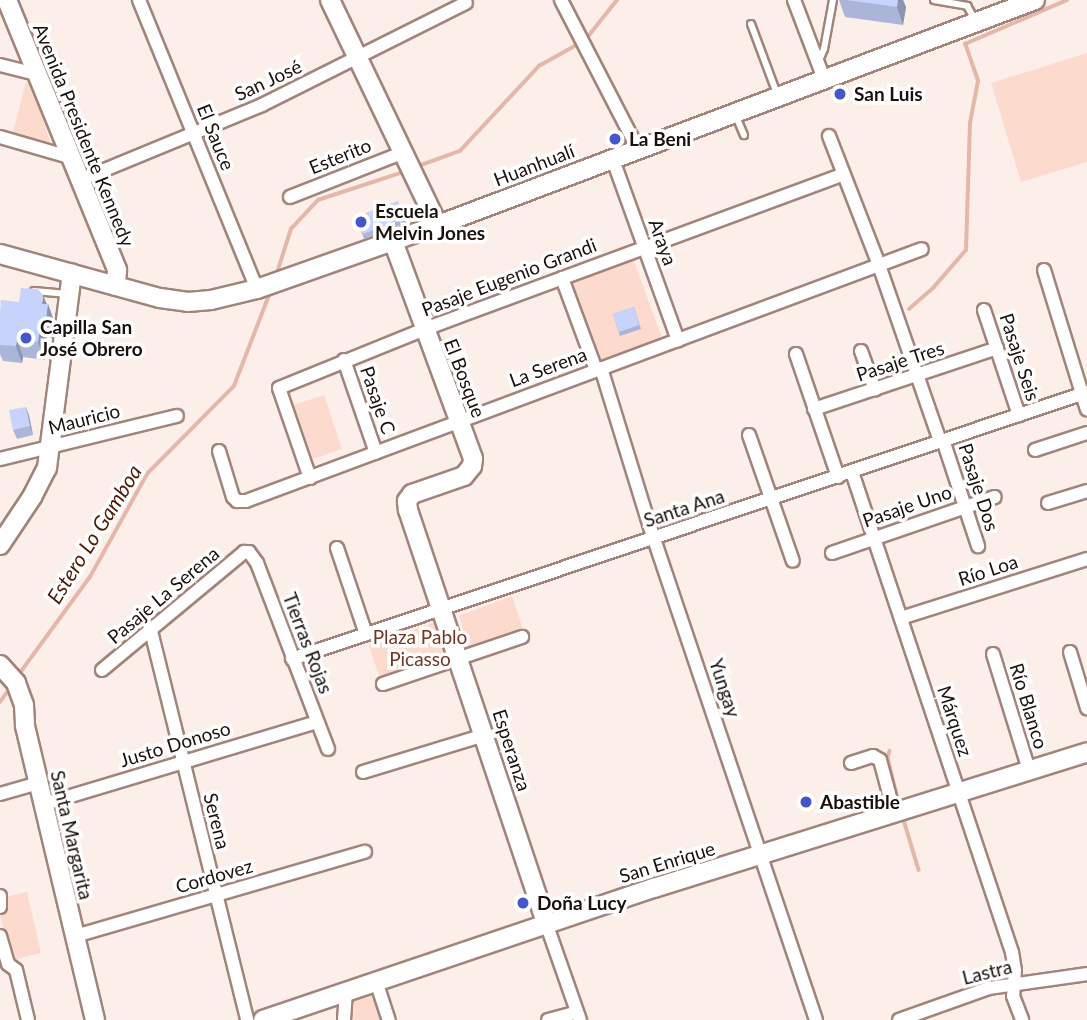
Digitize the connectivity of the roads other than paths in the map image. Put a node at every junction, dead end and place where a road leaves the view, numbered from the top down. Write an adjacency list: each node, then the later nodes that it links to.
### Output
1 (7, 0): 15 (street, Avenida Presidente Kennedy)
2 (139, 0): 18 (street, El Sauce)
3 (330, 0): 12 (street)
4 (561, 0): 22 (street)
5 (794, 0): 14 (street)
6 (833, 0): 14 (lane)
7 (934, 0): 10 (lane)
8 (1035, 0): 10 (street, Huanhualí)
9 (466, 4): 12 (street, San José)
10 (971, 9): 14 (street, Huanhualí)
11 (751, 24): 16 (lane)
12 (358, 58): 18 (street, San José); 23 (street)
13 (0, 65): 15 (street)
14 (821, 71): 16 (street, Huanhualí)
15 (36, 74): 24 (street, Avenida Presidente Kennedy)
16 (778, 96): 17 (street, Huanhualí)
17 (734, 112): 19 (lane); 22 (street, Huanhualí)
18 (195, 134): 27 (street, San José); 39 (street, El Sauce)
19 (744, 135)
20 (829, 136): 26 (street)
21 (0, 137): 24 (street)
22 (637, 147): 25 (street, Huanhualí)
23 (405, 154): 28 (street, Esterito); 29 (street)
24 (69, 157): 27 (street, Avenida Presidente Kennedy)
25 (612, 157): 29 (street, Huanhualí); 31 (street, Araya)
26 (843, 174): 31 (street, Pasaje Eugenio Grandi); 34 (street)
27 (80, 180): 38 (street, Avenida Presidente Kennedy)
28 (290, 197)
29 (438, 225): 30 (street, Huanhualí)
30 (393, 241): 39 (street, Huanhualí); 43 (street, El Bosque)
31 (644, 247): 37 (street, Pasaje Eugenio Grandi); 44 (street, Araya)
32 (922, 249): 34 (street, La Serena)
33 (0, 254): 36 (street, Huanhualí)
34 (878, 265): 44 (street, La Serena); 50 (street)
35 (1044, 270): 52 (street)
36 (72, 274): 38 (street, Huanhualí); 41 (street)
37 (562, 278): 43 (street, Pasaje Eugenio Grandi); 49 (street, Yungay)
38 (116, 286): 39 (street, Huanhualí)
39 (262, 287)
40 (34, 291): 41 (lane)
41 (70, 294): 61 (street)
42 (984, 310): 45 (street, Pasaje Seis)
43 (425, 329): 48 (street, Pasaje Eugenio Grandi); 57 (street, El Bosque)
44 (678, 340): 49 (street, La Serena)
45 (997, 348): 50 (street, Pasaje Tres); 55 (street, Pasaje Seis)
46 (861, 351): 51 (street)
47 (796, 354): 53 (street)
48 (344, 360): 64 (street, Pasaje C); 68 (street, Pasaje Eugenio Grandi)
49 (598, 369): 57 (street, La Serena); 75 (street, Yungay)
50 (918, 377): 51 (street, Pasaje Tres); 60 (street)
51 (875, 390): 53 (street, Pasaje Tres)
52 (1084, 393): 54 (street); 55 (street, Santa Ana)
53 (814, 409): 67 (street)
54 (1087, 410)
55 (1019, 415): 60 (street, Santa Ana)
56 (177, 416): 61 (street, Mauricio)
57 (459, 421): 64 (street, La Serena); 70 (street, El Bosque)
58 (1087, 433): 62 (street)
59 (749, 435): 72 (street)
60 (942, 441): 66 (street, Santa Ana); 74 (street, Pasaje Dos)
61 (50, 447): 65 (street, Mauricio); 77 (street)
62 (1035, 450)
63 (219, 451): 68 (street, La Serena)
64 (376, 453): 68 (street, La Serena)
65 (0, 459)
66 (852, 472): 67 (street, Santa Ana); 76 (street, Márquez)
67 (838, 477): 72 (street, Santa Ana)
68 (310, 478)
69 (1087, 491): 73 (street)
70 (412, 494): 84 (street, Esperanza)
71 (995, 496): 74 (street, Pasaje Uno)
72 (773, 499): 75 (street, Santa Ana); 83 (street)
73 (1048, 503)
74 (965, 506): 76 (street, Pasaje Uno); 78 (street, Pasaje Dos)
75 (654, 538): 84 (street, Santa Ana); 111 (street, Yungay)
76 (873, 538): 81 (street, Pasaje Uno); 85 (street, Márquez)
77 (0, 545)
78 (978, 546)
79 (337, 548): 87 (street)
80 (249, 552): 86 (street, Pasaje La Serena); 91 (street, Tierras Rojas)
81 (832, 553)
82 (1087, 559): 85 (street, Río Loa)
83 (793, 561)
84 (442, 608): 87 (street, Santa Ana); 92 (street, Esperanza)
85 (901, 618): 106 (street, Márquez)
86 (151, 631): 94 (street, Pasaje La Serena); 101 (street, Serena)
87 (366, 634): 91 (street, Santa Ana)
88 (522, 637): 92 (street)
89 (1070, 652): 96 (street)
90 (993, 654): 103 (street, Río Blanco)
91 (292, 659): 97 (street, Tierras Rojas)
92 (460, 659): 95 (street); 98 (street, Esperanza)
93 (5, 670): 105 (street, Santa Margarita)
94 (102, 670)
95 (383, 684)
96 (1087, 708)
97 (317, 722): 99 (street, Tierras Rojas); 101 (street, Justo Donoso)
98 (485, 735): 104 (street); 115 (street, Esperanza)
99 (328, 750)
100 (1087, 752): 103 (street, San Enrique)
101 (183, 762): 108 (street, Justo Donoso); 113 (street, Serena)
102 (851, 763): 109 (street)
103 (1029, 770): 106 (street, San Enrique)
104 (363, 772)
105 (38, 783): 107 (street); 108 (street, Santa Margarita)
106 (958, 793): 109 (street, San Enrique); 121 (street, Márquez)
107 (0, 794)
108 (44, 804): 117 (street, Santa Margarita)
109 (894, 812): 111 (street, San Enrique)
110 (365, 852): 113 (street, Cordovez)
111 (762, 855): 115 (street, San Enrique); 131 (street, Yungay)
112 (0, 896): 114 (street)
113 (215, 896): 117 (street, Cordovez); 126 (street, Serena)
114 (0, 907)
115 (546, 923): 120 (street, San Enrique); 123 (street, Esperanza)
116 (0, 936): 118 (street)
117 (75, 936): 125 (street, Santa Margarita)
118 (4, 967): 124 (street)
119 (1087, 974): 121 (street, Lastra)
120 (377, 984): 122 (street, San Enrique); 129 (street)
121 (1013, 984): 132 (street, Lastra); 133 (street, Márquez)
122 (346, 994): 127 (street, San Enrique); 128 (street)
123 (578, 1016): 130 (street)
124 (28, 1020)
125 (95, 1020)
126 (247, 1020)
127 (262, 1020)
128 (344, 1020)
129 (390, 1020)
130 (548, 1020)
131 (816, 1020)
132 (899, 1020)
133 (1022, 1020)

